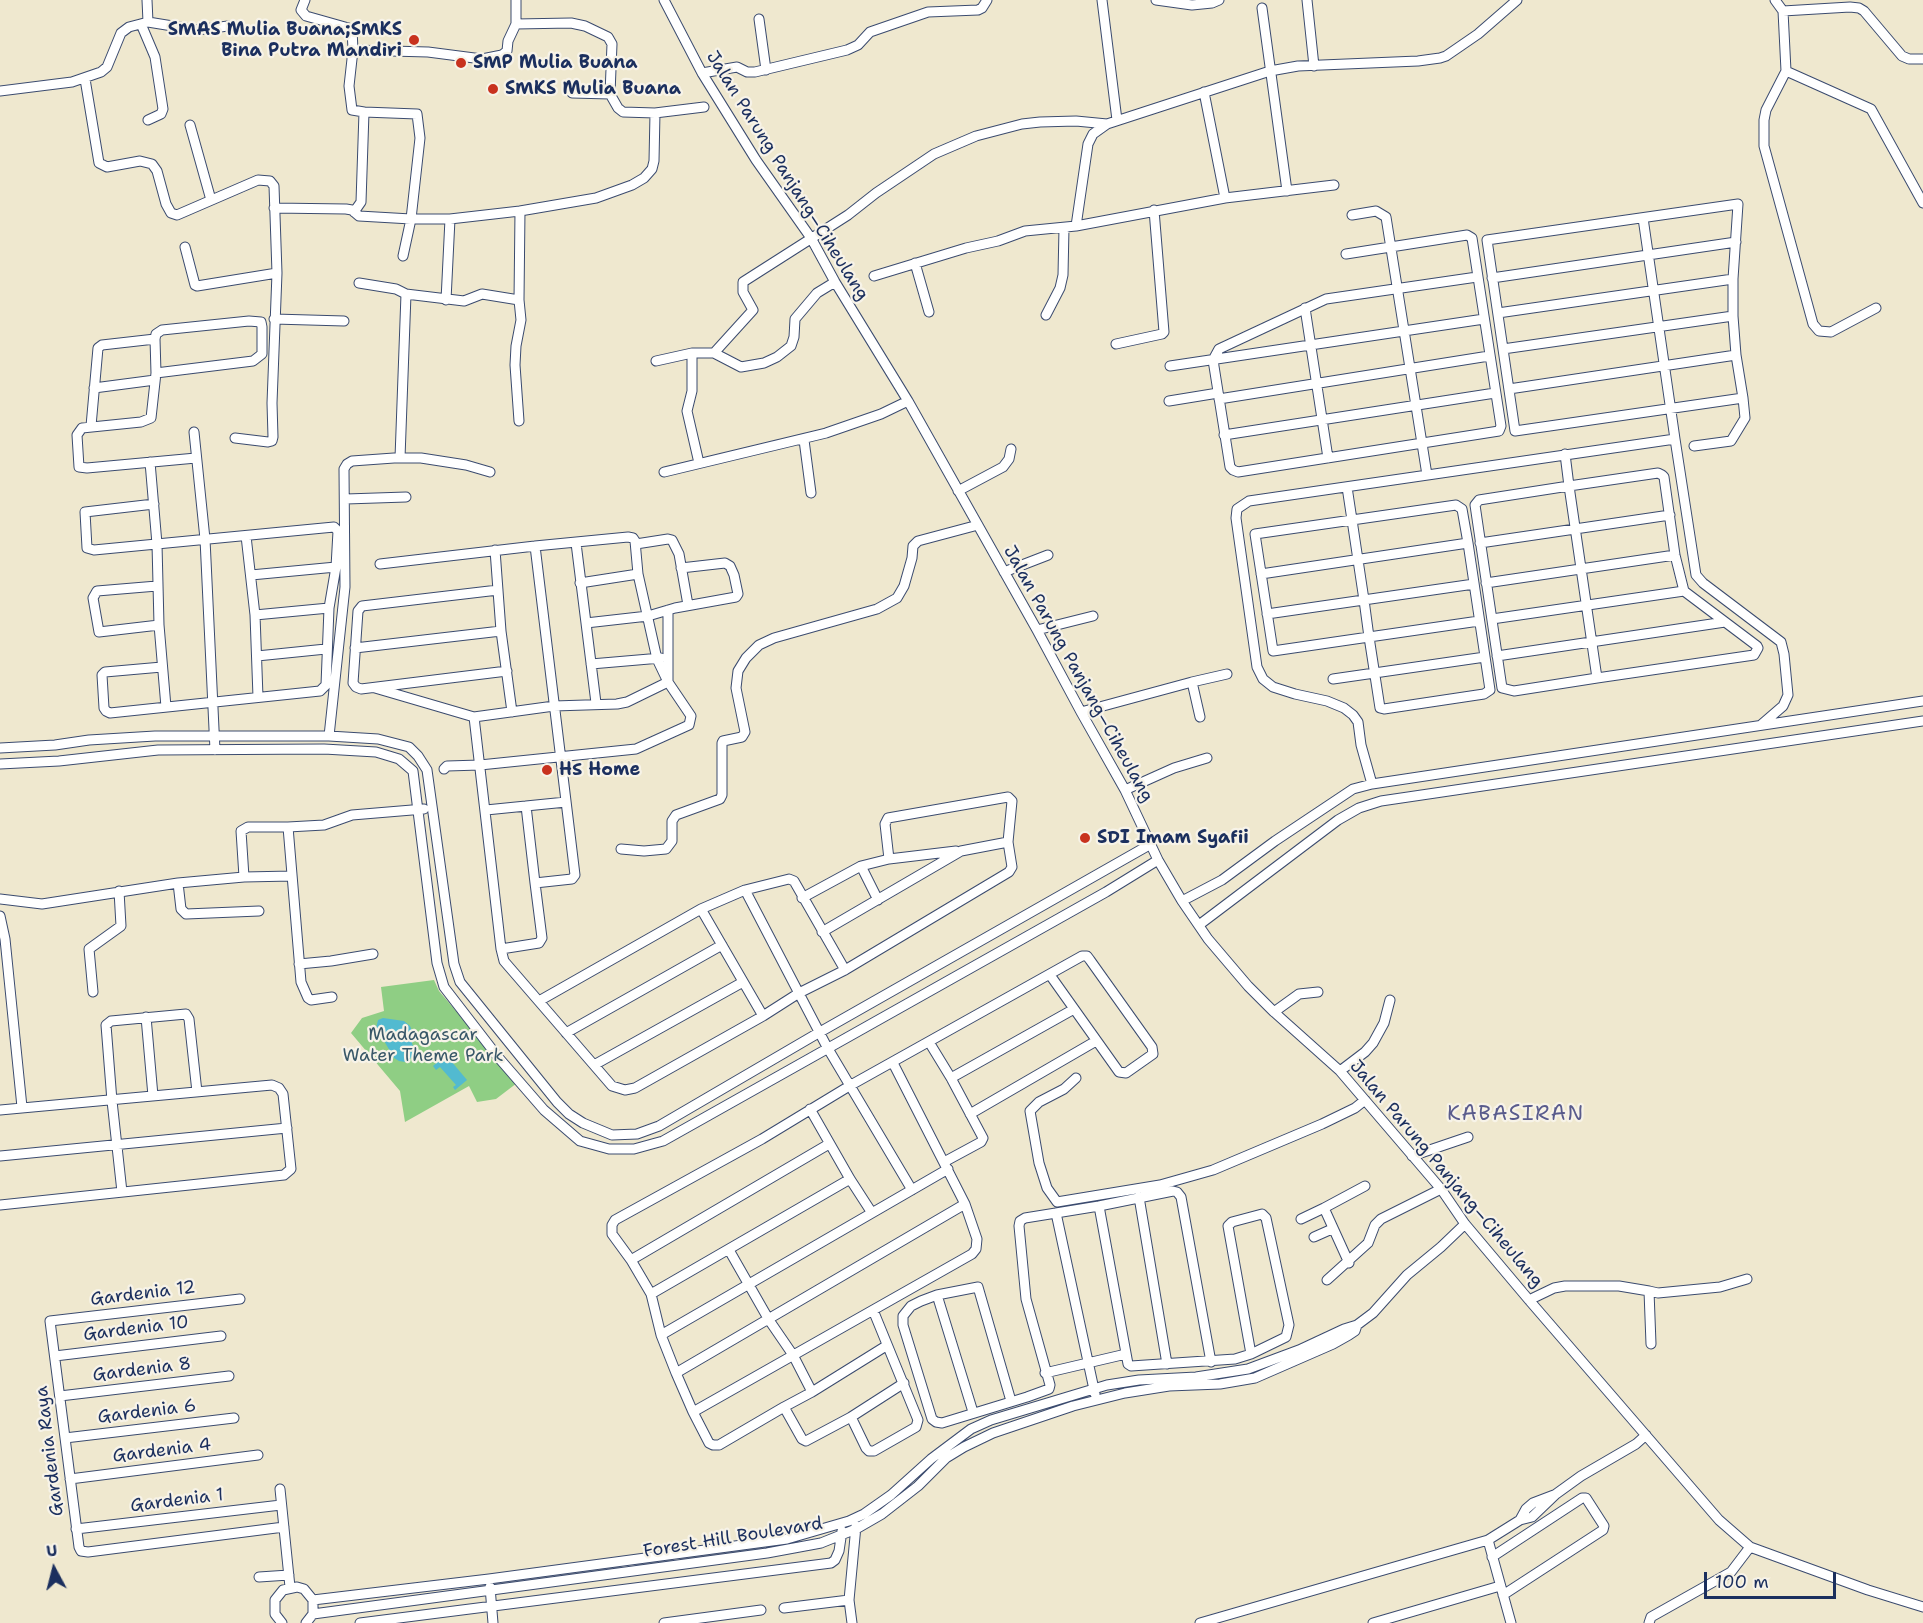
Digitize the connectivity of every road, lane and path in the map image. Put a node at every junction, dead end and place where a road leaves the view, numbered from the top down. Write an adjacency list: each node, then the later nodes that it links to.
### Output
1 (147, 0): 17 (street)
2 (305, 0): 20 (street)
3 (516, 0): 18 (street)
4 (664, 0): 26 (street, Jalan Parung Panjang–Ciheulang)
5 (987, 0): 23 (street)
6 (1102, 0): 36 (street)
7 (1156, 0): 8 (street)
8 (1219, 0)
9 (1307, 0): 22 (street)
10 (1499, 0): 15 (street)
11 (1517, 0): 15 (street)
12 (1775, 0): 14 (street)
13 (1262, 8): 24 (street)
14 (1783, 11): 21 (street); 25 (street)
15 (1501, 12): 22 (street)
16 (759, 19): 23 (street)
17 (144, 23): 19 (street); 27 (street); 35 (street)
18 (516, 24): 20 (street); 31 (street)
19 (228, 27)
20 (353, 50): 33 (street)
21 (1923, 58)
22 (1314, 66): 24 (street)
23 (766, 70): 26 (street)
24 (1270, 71): 29 (street); 40 (street)
25 (1786, 71): 43 (street); 75 (street)
26 (702, 73): 54 (street, Jalan Parung Panjang–Ciheulang)
27 (85, 79): 28 (street); 42 (street)
28 (0, 91)
29 (1204, 92): 36 (street); 41 (street)
30 (572, 93): 31 (street)
31 (610, 94): 34 (street)
32 (704, 107): 34 (street)
33 (364, 112): 47 (street); 50 (street)
34 (655, 113): 46 (street)
35 (148, 120)
36 (1117, 120): 37 (street)
37 (1107, 124): 52 (street); 54 (street)
38 (190, 125): 42 (street)
39 (1334, 185): 40 (street)
40 (1287, 192): 41 (street)
41 (1225, 198): 45 (street)
42 (211, 200): 44 (street)
43 (1923, 203)
44 (274, 208): 47 (street); 62 (street)
45 (1154, 210): 52 (street); 86 (street)
46 (519, 211): 51 (street); 73 (street)
47 (354, 212): 50 (street)
48 (1352, 215): 57 (street)
49 (1643, 218): 55 (street); 59 (street); 65 (street)
50 (411, 219): 51 (street); 60 (street)
51 (450, 219): 72 (street)
52 (1076, 226): 53 (street)
53 (1064, 228): 61 (street); 78 (street)
54 (811, 238): 67 (street, Jalan Parung Panjang–Ciheulang); 90 (street)
55 (1736, 242): 59 (street); 66 (street)
56 (185, 247): 62 (street)
57 (1391, 247): 58 (street); 64 (street); 69 (street)
58 (1346, 254)
59 (1648, 255): 65 (street); 70 (street)
60 (403, 256)
61 (915, 263): 63 (street); 76 (street)
62 (277, 273): 80 (street)
63 (874, 276)
64 (1477, 277): 69 (street); 81 (street)
65 (1492, 278): 77 (street)
66 (1733, 279): 70 (street); 79 (street)
67 (835, 282): 90 (street); 105 (street, Jalan Parung Panjang–Ciheulang)
68 (359, 283): 71 (street)
69 (1398, 289): 74 (street); 84 (street)
70 (1653, 290): 77 (street); 83 (street)
71 (406, 294): 72 (street); 122 (street)
72 (446, 300): 73 (street)
73 (519, 300): 110 (street)
74 (1305, 308): 87 (street); 93 (street)
75 (1876, 308)
76 (928, 312)
77 (1498, 313): 88 (street)
78 (1046, 315)
79 (1733, 316): 83 (street); 91 (street)
80 (274, 319): 82 (street); 114 (street)
81 (1484, 319): 84 (street); 92 (street)
82 (344, 321)
83 (1659, 327): 88 (street); 96 (street)
84 (1404, 331): 87 (street); 97 (street)
85 (155, 339): 98 (street); 98 (street); 100 (street)
86 (1116, 344)
87 (1311, 345): 93 (street); 99 (street)
88 (1503, 349): 101 (street)
89 (692, 353): 90 (street); 94 (street); 125 (street)
90 (714, 353)
91 (1736, 355): 96 (street); 104 (street)
92 (1489, 356): 97 (street); 102 (street)
93 (1213, 360): 95 (street); 103 (street)
94 (656, 361)
95 (1170, 366)
96 (1664, 366): 101 (street); 108 (street)
97 (1410, 368): 99 (street); 107 (street)
98 (156, 376): 100 (street); 111 (street)
99 (1316, 383): 103 (street); 109 (street)
100 (94, 388): 111 (street)
101 (1509, 388): 108 (street)
102 (1495, 393): 107 (street); 117 (street)
103 (1218, 396): 106 (street); 113 (street)
104 (1743, 398): 108 (street); 118 (street)
105 (908, 401): 116 (street); 131 (street, Jalan Parung Panjang–Ciheulang)
106 (1169, 401)
107 (1416, 405): 109 (street); 117 (street)
108 (1671, 409): 115 (street)
109 (1322, 420): 113 (street); 123 (street)
110 (519, 421)
111 (91, 426): 124 (street)
112 (194, 432): 121 (street)
113 (1224, 435): 123 (street)
114 (235, 438)
115 (1675, 439): 120 (street); 212 (street)
116 (804, 440): 125 (street); 132 (street)
117 (1422, 444): 123 (street); 128 (street)
118 (1694, 446)
119 (1011, 449): 131 (street)
120 (1564, 454): 128 (street); 129 (street)
121 (196, 458): 124 (street); 141 (street)
122 (400, 458): 126 (street); 134 (street)
123 (1328, 458)
124 (150, 462): 135 (street)
125 (699, 463): 127 (street)
126 (490, 472)
127 (664, 472)
128 (1427, 475): 130 (street)
129 (1569, 486): 136 (street); 139 (street); 144 (street)
130 (1347, 487): 137 (street); 223 (street)
131 (958, 491): 138 (street, Jalan Parung Panjang–Ciheulang)
132 (811, 493)
133 (406, 497): 134 (street)
134 (346, 499): 213 (street)
135 (154, 504): 145 (street); 145 (street)
136 (1670, 515): 139 (street); 150 (street)
137 (1352, 519): 143 (street); 151 (street); 158 (street)
138 (978, 525): 156 (street, Jalan Parung Panjang–Ciheulang); 233 (street)
139 (1575, 529): 144 (street); 155 (street)
140 (246, 536): 141 (street); 153 (street); 159 (street)
141 (205, 539): 145 (street); 203 (street)
142 (576, 543): 146 (street); 147 (street); 160 (street)
143 (1468, 543): 151 (street); 162 (street)
144 (1480, 543): 161 (street)
145 (157, 544): 163 (street)
146 (636, 544): 154 (street); 157 (street)
147 (535, 546): 148 (street); 205 (street)
148 (495, 550): 152 (street); 164 (street)
149 (1048, 555): 156 (street)
150 (1675, 555): 155 (street); 165 (street)
151 (1358, 560): 158 (street); 166 (street)
152 (380, 564)
153 (336, 567): 159 (street); 169 (street)
154 (681, 568): 167 (street); 167 (street)
155 (1581, 568): 161 (street); 168 (street)
156 (1004, 572): 180 (street, Jalan Parung Panjang–Ciheulang)
157 (638, 574): 160 (street); 173 (street)
158 (1261, 574): 171 (street)
159 (251, 575): 172 (street)
160 (580, 583): 178 (street)
161 (1486, 583): 175 (street)
162 (1474, 584): 166 (street); 176 (street)
163 (157, 586): 179 (street); 179 (street)
164 (498, 590): 181 (street); 184 (street)
165 (1684, 591): 168 (street); 177 (street)
166 (1364, 600): 171 (street); 182 (street)
167 (688, 605): 170 (street)
168 (1586, 605): 175 (street); 183 (street)
169 (329, 608): 172 (street); 185 (street)
170 (668, 610): 173 (street); 189 (street)
171 (1267, 614): 182 (street)
172 (255, 615): 186 (street)
173 (648, 616): 178 (street); 190 (street)
174 (1093, 616): 180 (street)
175 (1492, 619): 187 (street)
176 (1479, 621): 182 (street); 188 (street)
177 (1725, 622): 183 (street); 196 (street)
178 (586, 623): 191 (street)
179 (159, 625): 192 (street)
180 (1037, 630): 208 (street, Jalan Parung Panjang–Ciheulang)
181 (501, 632): 184 (street); 193 (street)
182 (1369, 637): 194 (street)
183 (1592, 642): 187 (street); 196 (street)
184 (355, 648): 200 (street)
185 (326, 649): 186 (street); 201 (street)
186 (258, 656): 201 (street)
187 (1497, 656): 196 (street)
188 (1485, 657): 194 (street); 194 (street)
189 (668, 658): 190 (street); 198 (street)
190 (657, 659): 191 (street); 198 (street)
191 (591, 664): 204 (street)
192 (162, 667): 206 (street); 206 (street)
193 (507, 671): 200 (street); 207 (street)
194 (1374, 673): 197 (street)
195 (1227, 675): 199 (street)
196 (1597, 678)
197 (1334, 679)
198 (668, 682): 204 (street); 217 (street)
199 (1192, 682): 208 (street); 210 (street)
200 (375, 688): 209 (street)
201 (258, 697): 203 (street)
202 (1923, 701): 212 (street)
203 (212, 703): 206 (street); 214 (street)
204 (596, 703): 205 (street)
205 (554, 706): 207 (street); 217 (street)
206 (166, 708)
207 (512, 712): 209 (street)
208 (1080, 712): 224 (street, Jalan Parung Panjang–Ciheulang)
209 (474, 717): 220 (street)
210 (1200, 717)
211 (1923, 721): 251 (street)
212 (1761, 725): 223 (street)
213 (329, 735): 214 (street); 221 (street)
214 (215, 736): 215 (street); 216 (street)
215 (0, 748)
216 (215, 750): 219 (street); 222 (street)
217 (562, 756): 220 (street); 225 (street)
218 (1207, 758): 224 (street)
219 (0, 764)
220 (480, 765): 221 (street); 229 (street)
221 (427, 770): 222 (street); 227 (street)
222 (413, 771): 228 (street)
223 (1372, 784): 247 (street)
224 (1125, 790): 232 (street, Jalan Parung Panjang–Ciheulang)
225 (566, 802): 226 (street); 241 (street)
226 (526, 806): 229 (street); 241 (street)
227 (432, 808): 228 (street); 270 (street)
228 (419, 809): 230 (street); 274 (street)
229 (486, 810): 254 (street)
230 (288, 827): 238 (street); 239 (street)
231 (1008, 842): 234 (street); 235 (street); 257 (street)
232 (1151, 844): 236 (street, Jalan Parung Panjang–Ciheulang); 270 (street)
233 (621, 849)
234 (961, 851): 235 (street); 246 (street)
235 (889, 859): 237 (street)
236 (1158, 860): 247 (street, Jalan Parung Panjang–Ciheulang); 274 (street)
237 (861, 866): 244 (street); 246 (street)
238 (292, 876): 239 (street); 256 (street)
239 (244, 877): 240 (street)
240 (178, 883): 243 (street); 249 (street)
241 (535, 883): 254 (street)
242 (745, 890): 244 (street); 248 (street); 262 (street)
243 (119, 891): 245 (street); 260 (street)
244 (802, 898): 252 (street)
245 (0, 899)
246 (878, 900): 252 (street)
247 (1182, 901): 251 (street, Jalan Parung Panjang–Ciheulang)
248 (702, 909): 253 (street); 265 (street)
249 (259, 911)
250 (0, 916): 285 (street)
251 (1199, 925): 267 (street, Jalan Parung Panjang–Ciheulang)
252 (822, 932): 257 (street)
253 (722, 945): 259 (street); 271 (street)
254 (501, 948): 265 (street)
255 (373, 954): 256 (street)
256 (299, 964): 263 (street)
257 (845, 970): 262 (street)
258 (1050, 975): 266 (street); 272 (street); 273 (street)
259 (743, 982): 268 (street); 276 (street)
260 (93, 992)
261 (1318, 992): 267 (street)
262 (799, 993): 268 (street); 270 (street)
263 (332, 997)
264 (1390, 1000): 277 (street)
265 (539, 1001): 271 (street)
266 (1074, 1009): 272 (street); 279 (street)
267 (1274, 1012): 277 (street, Jalan Parung Panjang–Ciheulang)
268 (763, 1016): 276 (street)
269 (146, 1017): 281 (street); 282 (street); 284 (street)
270 (820, 1032): 274 (street)
271 (566, 1033): 276 (street)
272 (1096, 1041): 288 (street)
273 (929, 1042): 275 (street); 279 (street)
274 (827, 1047): 280 (street)
275 (893, 1063): 280 (street); 295 (street)
276 (594, 1065)
277 (1340, 1071): 283 (street, Jalan Parung Panjang–Ciheulang)
278 (1076, 1077): 283 (street)
279 (951, 1078): 288 (street)
280 (851, 1085): 286 (street); 299 (street)
281 (197, 1092): 282 (street); 289 (street)
282 (153, 1096): 284 (street)
283 (1365, 1100): 294 (street, Jalan Parung Panjang–Ciheulang)
284 (112, 1101): 285 (street); 292 (street)
285 (22, 1107): 287 (street)
286 (810, 1109): 291 (street); 313 (street)
287 (0, 1110)
288 (970, 1114): 295 (street)
289 (287, 1128): 292 (street); 300 (street)
290 (1468, 1137): 294 (street)
291 (830, 1144): 296 (street); 313 (street)
292 (117, 1145): 293 (street); 300 (street)
293 (0, 1156)
294 (1413, 1156): 298 (street, Jalan Parung Panjang–Ciheulang)
295 (946, 1165): 299 (street); 302 (street)
296 (850, 1179): 306 (street); 312 (street)
297 (1365, 1186): 305 (street)
298 (1441, 1189): 309 (street, Jalan Parung Panjang–Ciheulang); 314 (street)
299 (912, 1190): 306 (street)
300 (122, 1192): 303 (street)
301 (1139, 1197): 304 (street); 335 (street); 337 (street)
302 (965, 1204): 323 (street); 324 (street)
303 (0, 1205)
304 (1098, 1206): 307 (street); 331 (street)
305 (1324, 1208): 308 (street); 310 (street)
306 (872, 1213): 317 (street)
307 (1056, 1213): 336 (street); 339 (street)
308 (1301, 1219)
309 (1465, 1224): 322 (street, Jalan Parung Panjang–Ciheulang); 326 (street, Forest Hill Boulevard)
310 (1332, 1229): 311 (street); 314 (street)
311 (1314, 1237)
312 (729, 1250): 317 (street); 319 (street)
313 (631, 1260): 319 (street)
314 (1349, 1263): 316 (street)
315 (1747, 1279): 318 (street)
316 (1327, 1280)
317 (748, 1285): 324 (street); 327 (street)
318 (1649, 1291): 322 (street); 329 (street)
319 (651, 1294): 327 (street)
320 (937, 1295): 346 (street); 349 (street); 349 (street)
321 (240, 1299): 325 (street, Gardenia 12)
322 (1529, 1300): 352 (street, Jalan Parung Panjang–Ciheulang)
323 (873, 1310): 330 (street); 333 (street)
324 (768, 1320): 333 (street); 338 (street)
325 (50, 1322): 334 (street, Gardenia Raya)
326 (1357, 1325): 342 (street, Forest Hill Boulevard); 345 (street, Forest Hill Boulevard)
327 (662, 1335): 338 (street)
328 (221, 1336): 334 (street, Gardenia 10)
329 (1651, 1344)
330 (886, 1346): 341 (street); 343 (street)
331 (1126, 1354): 336 (street); 337 (street)
332 (1251, 1354): 332 (street); 335 (street)
333 (793, 1355): 343 (street); 348 (street)
334 (55, 1356): 344 (street, Gardenia Raya)
335 (1211, 1362): 337 (street)
336 (1087, 1363): 339 (street); 342 (street)
337 (1167, 1364)
338 (676, 1373): 348 (street)
339 (1045, 1373): 346 (street)
340 (229, 1376): 344 (street, Gardenia 8)
341 (904, 1383): 350 (street); 350 (street)
342 (1093, 1389): 345 (street); 358 (street, Forest Hill Boulevard)
343 (812, 1392): 347 (street)
344 (60, 1396): 353 (street, Gardenia Raya)
345 (1096, 1400): 362 (street, Forest Hill Boulevard)
346 (1011, 1401): 349 (street)
347 (784, 1407): 348 (street); 350 (street)
348 (693, 1412)
349 (973, 1412)
350 (851, 1417)
351 (234, 1418): 353 (street, Gardenia 6)
352 (1646, 1435): 364 (street); 365 (street, Jalan Parung Panjang–Ciheulang)
353 (65, 1438): 355 (street, Gardenia Raya)
354 (258, 1455): 355 (street, Gardenia 4)
355 (70, 1479): 361 (street, Gardenia Raya)
356 (280, 1489): 357 (street)
357 (281, 1504): 360 (street); 361 (street, Gardenia 1)
358 (857, 1517): 359 (street, Forest Hill Boulevard); 362 (street)
359 (842, 1523): 363 (street); 369 (street, Forest Hill Boulevard)
360 (284, 1527): 361 (street, Gardenia Raya); 367 (street)
361 (76, 1529)
362 (856, 1529): 363 (street, Forest Hill Boulevard); 374 (street)
363 (842, 1535): 371 (street, Forest Hill Boulevard); 375 (street)
364 (1488, 1540): 366 (street); 380 (street)
365 (1750, 1547): 376 (street, Jalan Parung Panjang–Ciheulang); 381 (street)
366 (1492, 1557): 372 (street); 372 (street)
367 (289, 1575): 368 (street); 370 (street)
368 (259, 1577)
369 (489, 1579): 371 (street); 373 (street, Forest Hill Boulevard)
370 (290, 1587): 373 (street); 382 (street)
371 (490, 1590): 375 (street); 379 (street, Forest Hill Boulevard)
372 (1502, 1591): 388 (street); 389 (street)
373 (313, 1600): 379 (street)
374 (849, 1600): 377 (street); 387 (street)
375 (490, 1607): 384 (street); 385 (street)
376 (1923, 1607)
377 (784, 1608)
378 (761, 1610): 386 (street)
379 (313, 1614): 383 (street)
380 (1206, 1622)
381 (1647, 1622)
382 (282, 1623)
383 (306, 1623)
384 (360, 1623)
385 (493, 1623)
386 (664, 1623)
387 (852, 1623)
388 (1373, 1623)
389 (1511, 1623)

